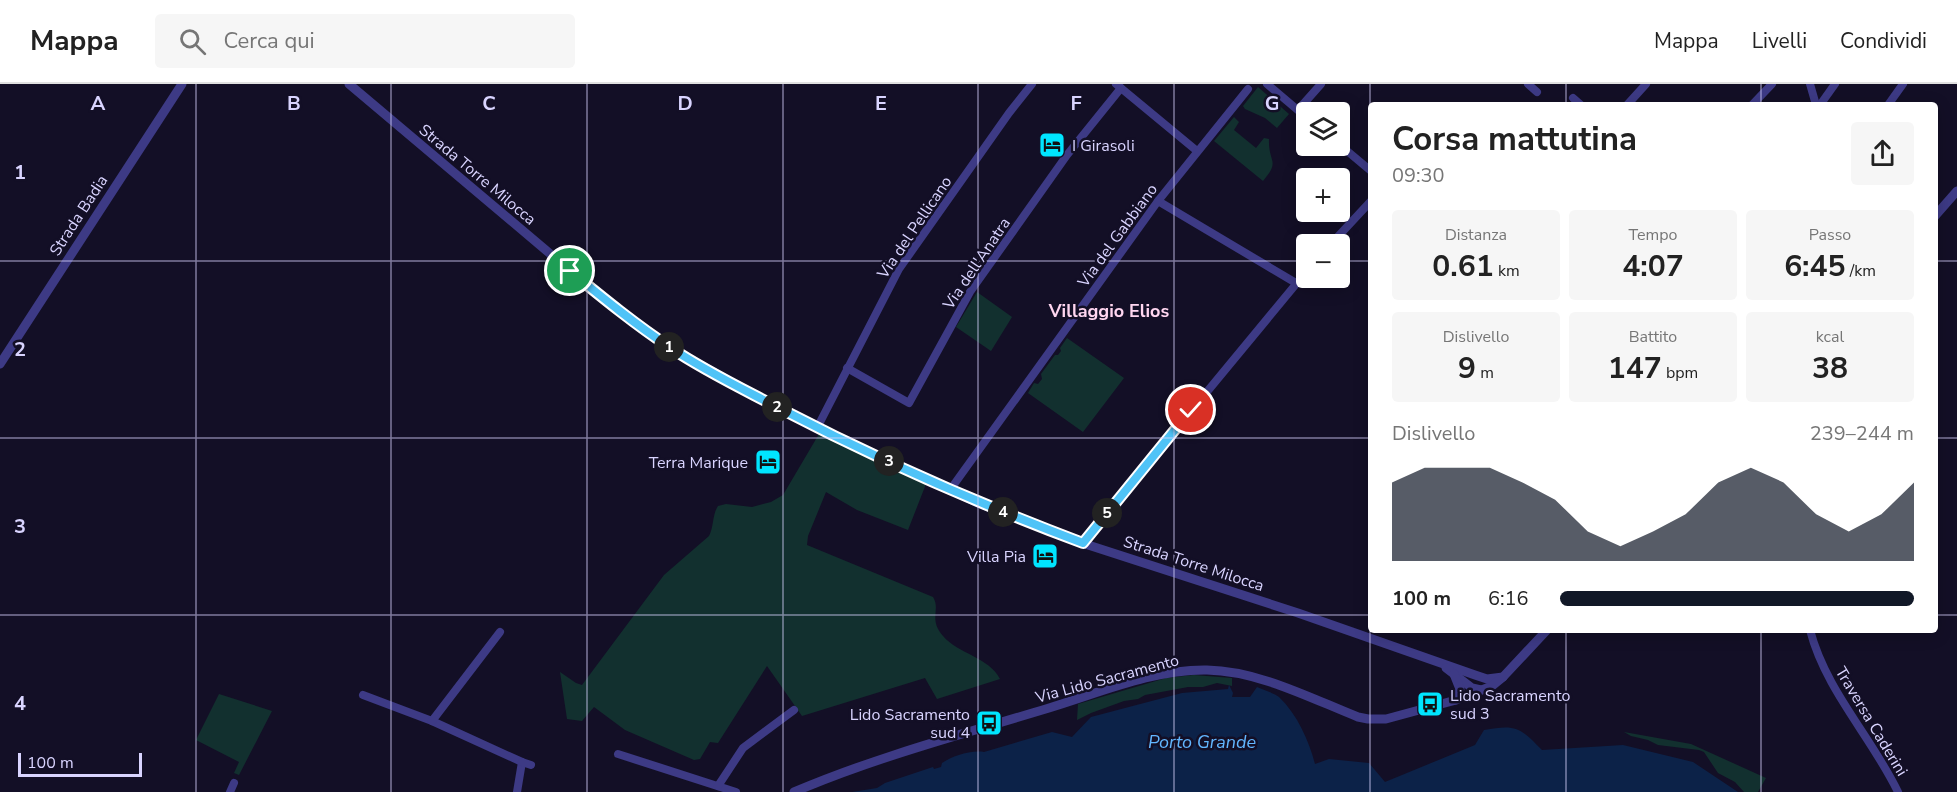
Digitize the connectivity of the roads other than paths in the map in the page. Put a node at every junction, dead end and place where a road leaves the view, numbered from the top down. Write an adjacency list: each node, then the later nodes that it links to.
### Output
1 (182, 84): 33 (street, Strada Badia)
2 (349, 84): 35 (street, Strada Torre Milocca)
3 (1032, 84): 34 (street, Via del Pellicano)
4 (1267, 84): 23 (street)
5 (1321, 84): 16 (street)
6 (1528, 84): 14 (street)
7 (1646, 84): 18 (street)
8 (1772, 84): 19 (street)
9 (1810, 84): 20 (street)
10 (1835, 84): 21 (street)
11 (1903, 84): 22 (street)
12 (1118, 86): 24 (street); 34 (street, Via dell'Anatra)
13 (1248, 89): 24 (street, Via del Gabbiano)
14 (1537, 92)
15 (1573, 98): 17 (street)
16 (1305, 102)
17 (1578, 102)
18 (1630, 102)
19 (1755, 102)
20 (1817, 102)
21 (1820, 102)
22 (1890, 102)
23 (1296, 108)
24 (1197, 151): 28 (street, Via del Gabbiano)
25 (1350, 153): 26 (street)
26 (1368, 168)
27 (1957, 191): 30 (street)
28 (1158, 201): 32 (street); 36 (street, Via del Gabbiano)
29 (1368, 204): 31 (street)
30 (1938, 213)
31 (1340, 234)
32 (1296, 283): 37 (street)
33 (0, 364)
34 (847, 368): 35 (street, Via del Pellicano)
35 (818, 428): 36 (street, Strada Torre Milocca)
36 (950, 490): 37 (street, Strada Torre Milocca)
37 (1083, 543): 41 (street, Strada Torre Milocca)
38 (500, 632): 49 (street)
39 (1544, 633): 44 (street, Via Lido Sacramento)
40 (1811, 633): 59 (street, Traversa Caderini)
41 (1439, 663): 42 (street); 43 (street, Strada Torre Milocca)
42 (1454, 674): 45 (street); 47 (street)
43 (1475, 675): 44 (street, Strada Torre Milocca); 45 (street)
44 (1503, 677): 45 (street, Via Lido Sacramento)
45 (1481, 690): 47 (street, Via Lido Sacramento)
46 (363, 695): 49 (street)
47 (1456, 700): 58 (street, Via Lido Sacramento)
48 (794, 710): 54 (street)
49 (432, 721): 51 (street)
50 (618, 754): 54 (street)
51 (522, 762): 52 (street); 56 (street)
52 (531, 765)
53 (234, 783): 55 (street)
54 (718, 786): 57 (street)
55 (230, 792)
56 (517, 792)
57 (736, 792)
58 (794, 792)
59 (1898, 792)

